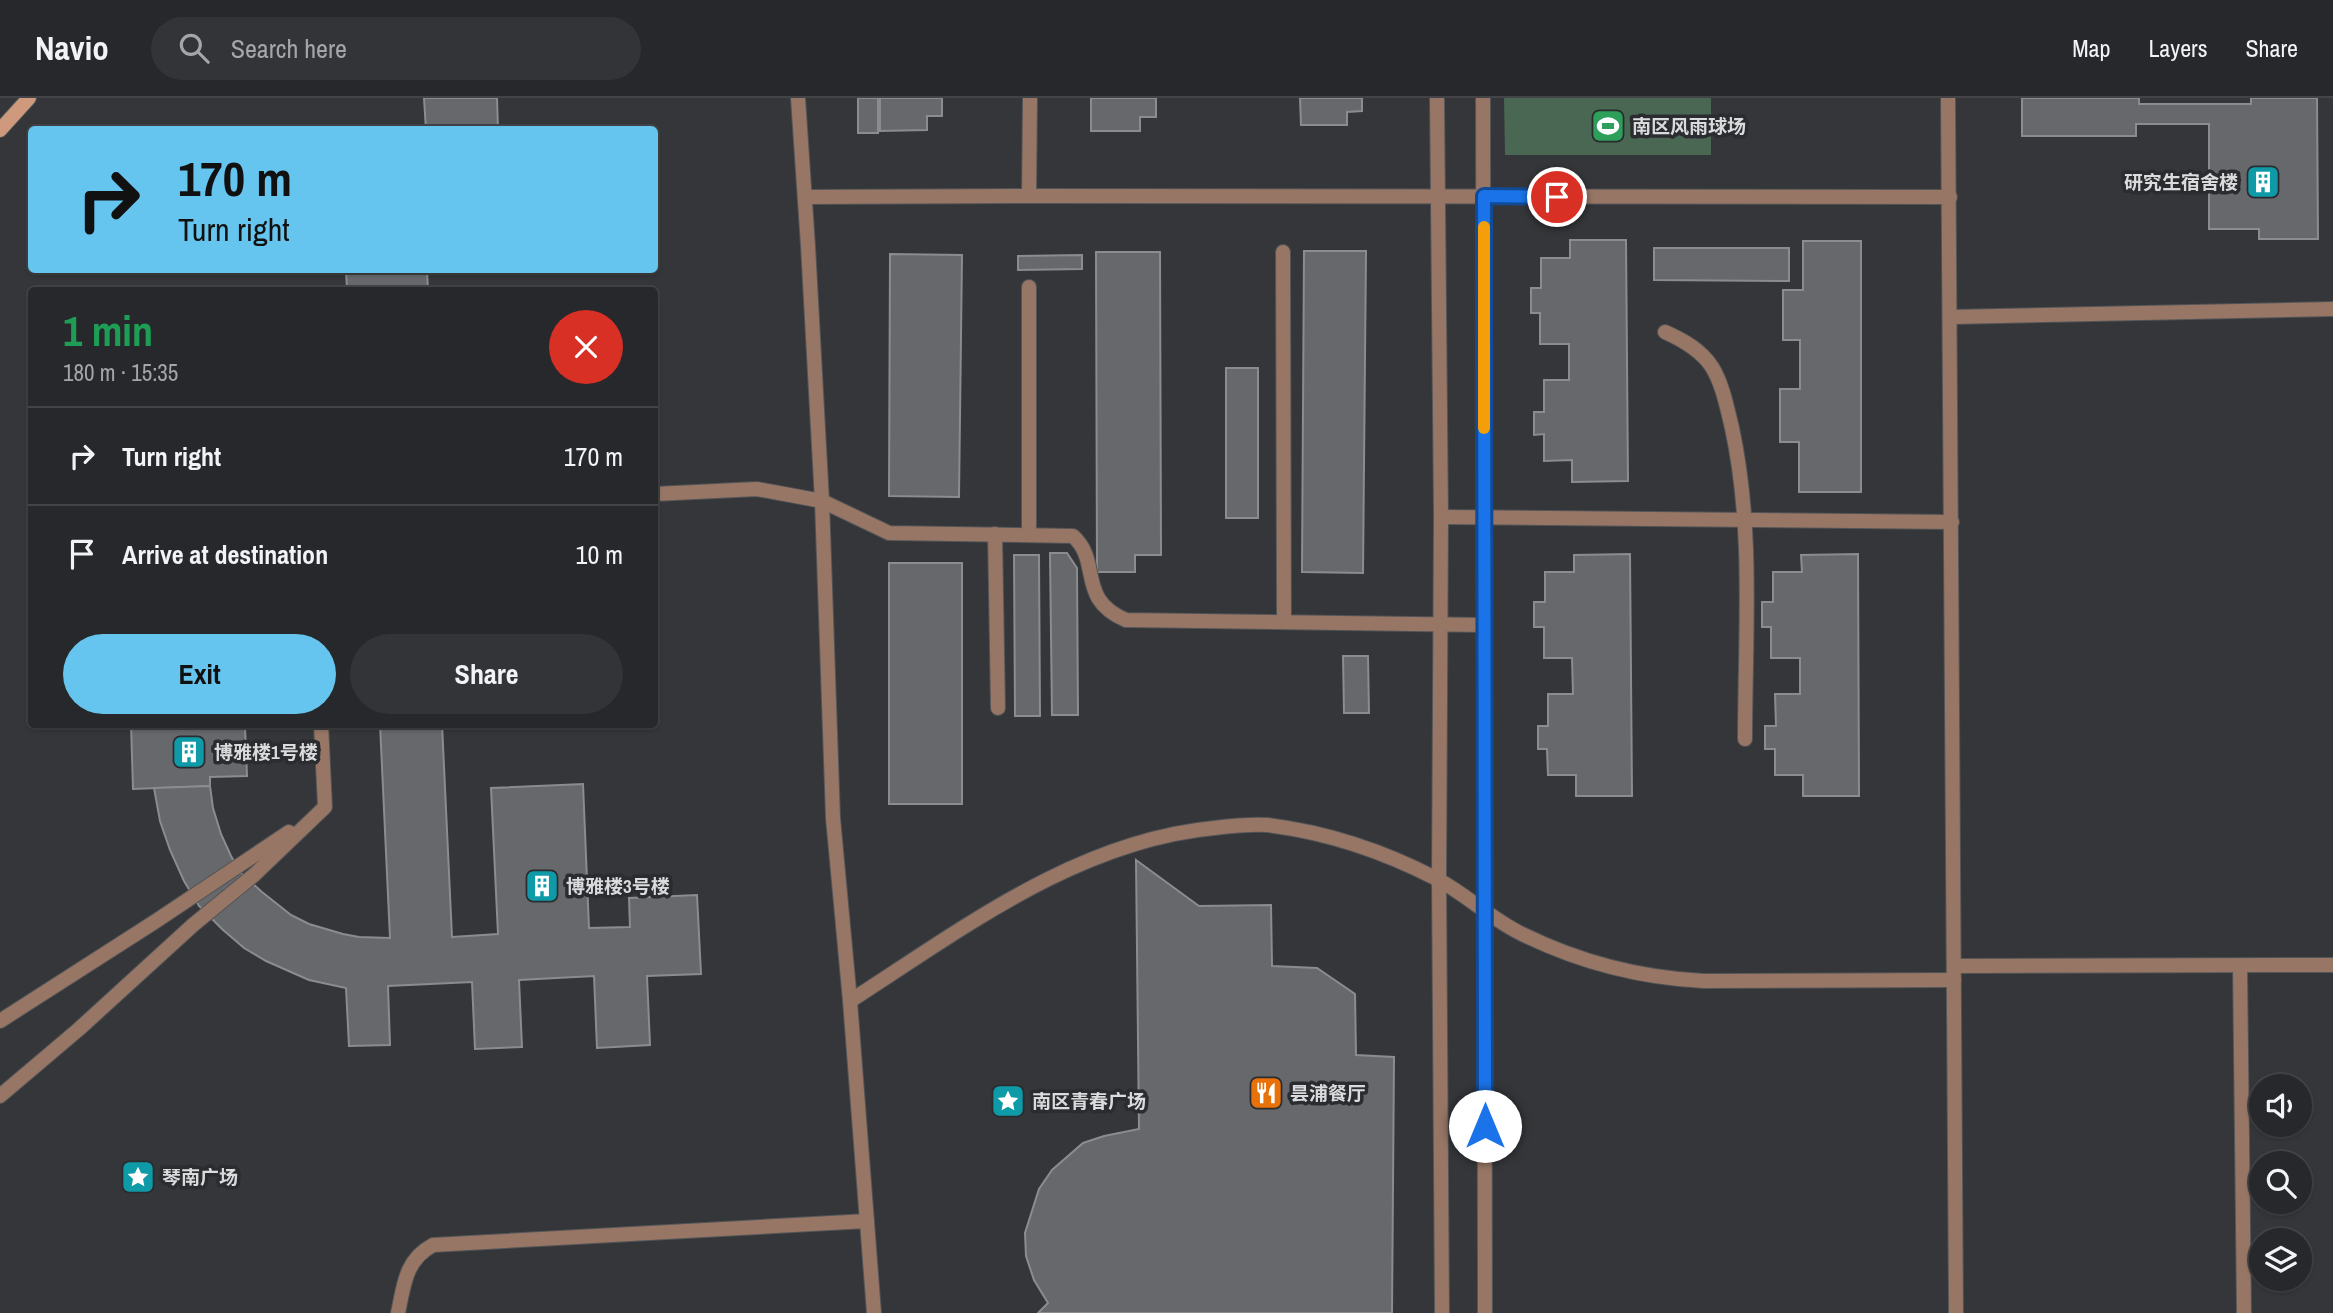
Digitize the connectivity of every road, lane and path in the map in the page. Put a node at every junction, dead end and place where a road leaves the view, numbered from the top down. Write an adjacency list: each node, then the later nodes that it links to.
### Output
1 (29, 98): 7 (main road)
2 (798, 98): 11 (street)
3 (1030, 98): 8 (street)
4 (1437, 98): 9 (street)
5 (1483, 98): 10 (street)
6 (1948, 98): 12 (street)
7 (0, 130)
8 (1029, 195): 9 (street); 11 (street)
9 (1437, 196): 10 (street); 20 (street)
10 (1484, 196): 12 (street); 21 (street)
11 (805, 197): 19 (street)
12 (1950, 197): 16 (street)
13 (1283, 252): 26 (street)
14 (1029, 287): 25 (street)
15 (2333, 309): 16 (street)
16 (1951, 317): 23 (street)
17 (1665, 332): 22 (street)
18 (658, 494): 19 (street)
19 (821, 501): 24 (street); 38 (street)
20 (1441, 517): 21 (street); 27 (street)
21 (1484, 517): 22 (street); 28 (street)
22 (1746, 521): 23 (street); 31 (street)
23 (1952, 522): 37 (street)
24 (995, 534): 25 (street); 29 (street)
25 (1029, 534): 26 (street)
26 (1284, 622): 27 (street)
27 (1439, 625): 28 (street); 33 (street)
28 (1484, 625): 34 (street)
29 (998, 708)
30 (321, 728): 32 (street)
31 (1745, 739)
32 (324, 807): 39 (street); 40 (street)
33 (1439, 880): 34 (street); 38 (street); 44 (street)
34 (1484, 912): 37 (street); 45 (street)
35 (2333, 965): 36 (street)
36 (2240, 966): 37 (street); 47 (street)
37 (1954, 973): 46 (street)
38 (850, 1000): 41 (street)
39 (0, 1021)
40 (0, 1096)
41 (867, 1221): 42 (street); 43 (street)
42 (398, 1313)
43 (874, 1313)
44 (1442, 1313)
45 (1485, 1313)
46 (1956, 1313)
47 (2244, 1313)

